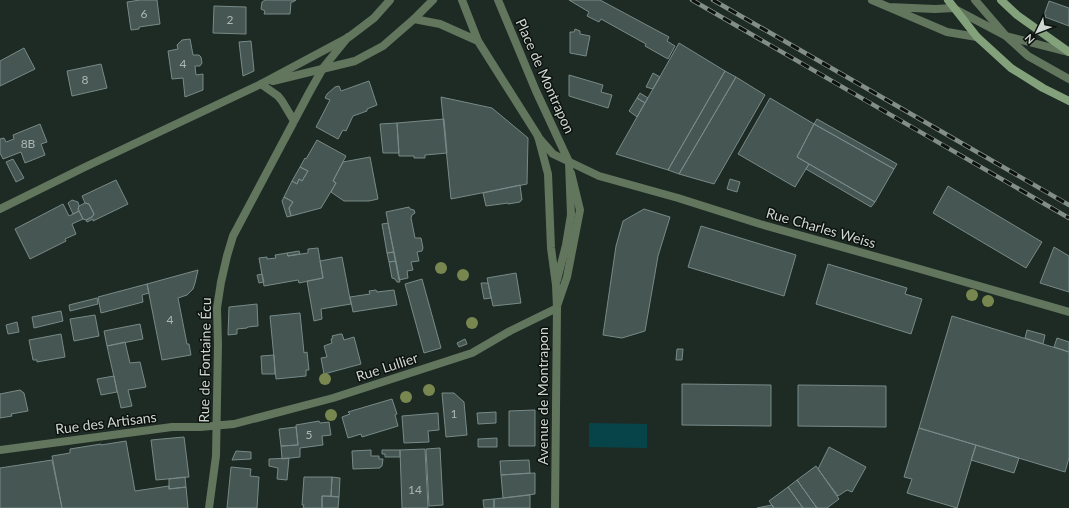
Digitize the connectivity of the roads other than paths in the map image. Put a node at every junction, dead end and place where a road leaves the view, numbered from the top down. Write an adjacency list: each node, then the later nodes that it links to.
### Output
1 (390, 0): 13 (street)
2 (433, 0): 11 (street)
3 (462, 0): 15 (street)
4 (498, 0): 23 (street, Place de Montrapon)
5 (872, 0): 9 (street)
6 (948, 0): 10 (main road)
7 (975, 0): 12 (street)
8 (1000, 0): 16 (main road)
9 (889, 7): 10 (street); 14 (street)
10 (954, 8): 12 (street); 14 (main road)
11 (414, 19): 15 (street); 17 (street)
12 (1006, 36): 16 (street); 18 (street)
13 (349, 37): 17 (street, Rue de Fontaine Écu); 19 (street)
14 (976, 37): 20 (main road)
15 (478, 41): 22 (street)
16 (1069, 52)
17 (323, 68): 19 (street); 21 (street, Rue de Fontaine Écu)
18 (1069, 79)
19 (261, 84): 21 (street); 24 (street)
20 (1069, 101)
21 (294, 121): 28 (street, Rue de Fontaine Écu)
22 (538, 136): 23 (street, Rue Charles Weiss); 25 (street, Avenue de Montrapon)
23 (569, 162): 25 (street, Avenue de Montrapon); 26 (street); 27 (street, Rue Charles Weiss)
24 (0, 209)
25 (556, 285): 26 (street, Avenue de Montrapon)
26 (556, 308): 28 (street, Rue Lullier); 31 (street, Avenue de Montrapon)
27 (1069, 312)
28 (216, 425): 29 (street, Rue des Artisans); 30 (street, Rue de Fontaine Écu)
29 (0, 450)
30 (209, 508)
31 (555, 508)

